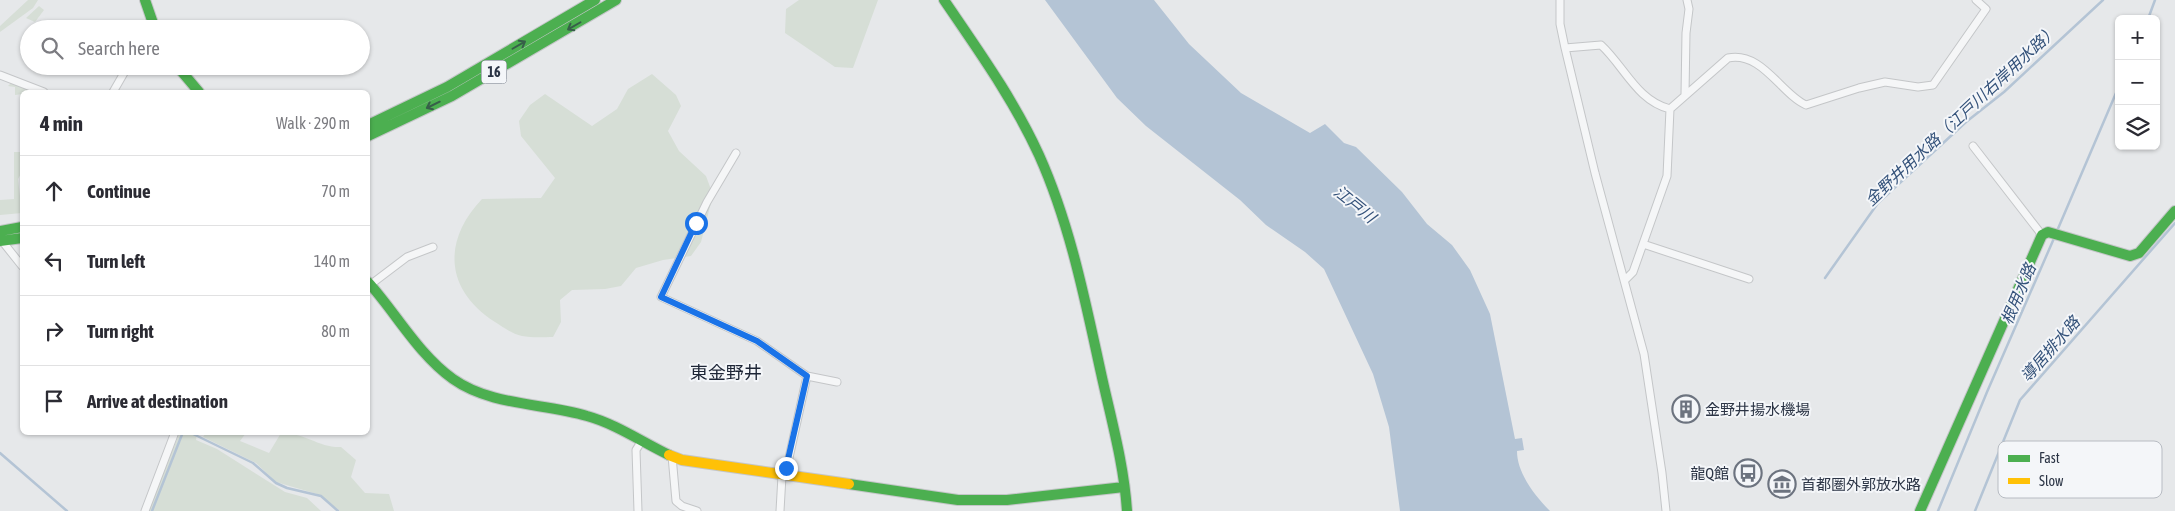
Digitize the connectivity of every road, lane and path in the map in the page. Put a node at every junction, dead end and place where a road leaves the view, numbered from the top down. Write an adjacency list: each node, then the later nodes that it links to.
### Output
1 (145, 0): 8 (main road)
2 (595, 0): 18 (main road, 16, one-way to 2)
3 (616, 0): 19 (main road, 16, one-way to 19)
4 (944, 0): 40 (main road)
5 (1560, 0): 9 (street)
6 (1687, 0): 16 (street)
7 (1976, 0): 16 (street)
8 (152, 20)
9 (1565, 48): 17 (street); 31 (street)
10 (0, 75): 13 (street)
11 (123, 75): 14 (street)
12 (185, 75): 15 (main road)
13 (39, 90)
14 (114, 90)
15 (197, 90)
16 (1685, 94): 17 (street)
17 (1670, 109): 27 (street)
18 (370, 123)
19 (370, 135)
20 (1973, 146): 24 (street)
21 (736, 153): 34 (street)
22 (2175, 211): 24 (main road)
23 (20, 228): 25 (main road)
24 (2042, 235): 48 (main road)
25 (1, 238): 26 (main road); 29 (street)
26 (20, 238)
27 (1643, 244): 30 (street); 31 (street)
28 (433, 247): 32 (street)
29 (20, 263)
30 (1748, 279)
31 (1625, 280): 47 (street)
32 (370, 282)
33 (370, 285): 37 (main road)
34 (807, 376): 35 (street); 39 (street)
35 (837, 382)
36 (174, 435): 42 (street)
37 (641, 442): 38 (main road); 43 (street)
38 (672, 456): 39 (main road); 41 (street)
39 (783, 476): 40 (main road); 45 (street)
40 (1124, 487): 46 (main road)
41 (686, 509): 44 (street)
42 (145, 511)
43 (638, 511)
44 (697, 511)
45 (780, 511)
46 (1127, 511)
47 (1666, 511)
48 (1920, 511)

